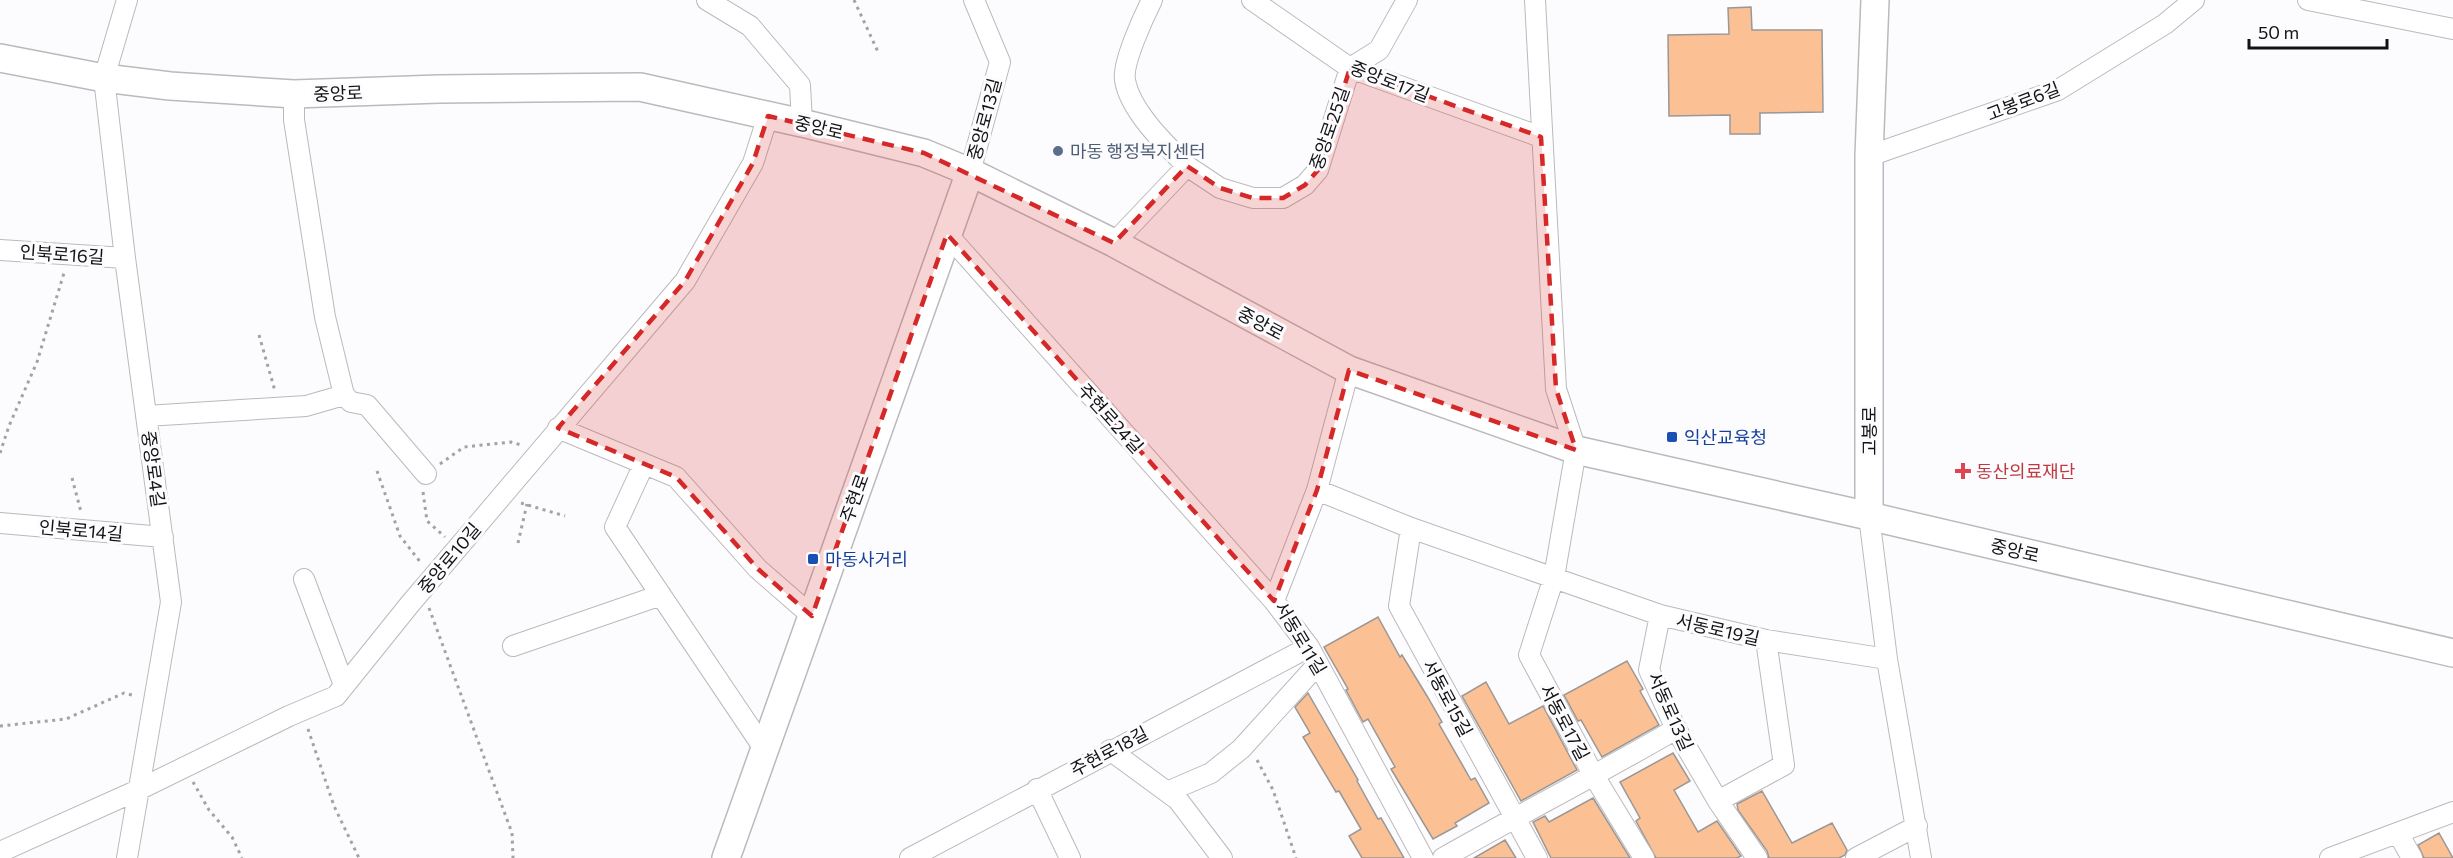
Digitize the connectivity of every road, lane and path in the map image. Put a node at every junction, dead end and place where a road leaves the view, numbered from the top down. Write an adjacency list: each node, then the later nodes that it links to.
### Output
1 (127, 0): 16 (street)
2 (707, 0): 19 (street)
3 (854, 0): 13 (path)
4 (974, 0): 23 (street, 중앙로13길)
5 (1152, 0): 22 (street, 중앙로25길)
6 (1252, 0): 15 (street, 중앙로17길)
7 (1407, 0): 15 (street, 중앙로25길)
8 (1535, 0): 20 (street)
9 (1875, 0): 21 (street, 고봉로)
10 (2194, 0): 21 (street, 고봉로6길)
11 (2308, 0): 12 (street)
12 (2453, 29)
13 (879, 54)
14 (0, 57): 16 (street, 중앙로)
15 (1350, 68): 20 (street, 중앙로17길); 22 (street, 중앙로25길)
16 (104, 78): 17 (street, 중앙로); 28 (street, 중앙로4길)
17 (294, 94): 18 (street, 중앙로); 31 (street)
18 (768, 116): 19 (street, 중앙로); 34 (street, 중앙로10길)
19 (802, 123): 23 (street, 중앙로)
20 (1541, 137): 35 (street)
21 (1869, 156): 46 (street, 고봉로)
22 (1187, 166): 25 (street)
23 (970, 172): 24 (street, 주현로); 25 (street, 중앙로)
24 (947, 234): 57 (street, 주현로24길); 59 (street, 주현로)
25 (1114, 243): 30 (street, 중앙로)
26 (0, 250): 27 (street, 인북로16길)
27 (70, 254): 28 (street, 인북로16길); 37 (path)
28 (125, 258): 33 (street, 중앙로4길)
29 (259, 335): 32 (path)
30 (1349, 370): 35 (street, 중앙로); 42 (street, 서동로11길)
31 (344, 395): 32 (street); 40 (street)
32 (280, 407): 33 (street)
33 (146, 416): 50 (street, 중앙로4길)
34 (558, 428): 36 (street, 중앙로10길); 38 (street)
35 (1576, 450): 46 (street, 중앙로); 53 (street)
36 (539, 451): 40 (path); 43 (street, 중앙로10길)
37 (0, 453)
38 (644, 464): 56 (street); 59 (street)
39 (377, 471): 55 (path)
40 (426, 474): 52 (path)
41 (72, 478): 49 (path)
42 (1317, 490): 48 (street, 서동로19길); 57 (street, 서동로11길)
43 (499, 499): 44 (path); 52 (street, 중앙로10길)
44 (527, 504): 45 (path); 51 (path)
45 (565, 516)
46 (1869, 516): 62 (street, 중앙로); 64 (street, 고봉로)
47 (0, 523): 49 (street, 인북로14길)
48 (1411, 528): 53 (street, 서동로19길); 80 (street, 서동로15길)
49 (86, 531): 50 (street, 인북로14길)
50 (163, 537): 66 (street, 중앙로4길)
51 (518, 543)
52 (458, 548): 55 (street, 중앙로10길)
53 (1554, 577): 58 (street, 서동로19길); 74 (street, 서동로17길)
54 (304, 579): 65 (street)
55 (428, 583): 65 (street, 중앙로10길); 87 (path)
56 (661, 595): 61 (street); 71 (street)
57 (1274, 601): 63 (street, 서동로11길)
58 (1660, 615): 60 (street, 서동로19길); 69 (street, 서동로13길)
59 (812, 616): 71 (street, 주현로)
60 (1766, 640): 64 (street, 서동로19길); 78 (street)
61 (513, 646)
62 (2453, 653)
63 (1313, 655): 70 (street); 72 (street, 주현로18길); 93 (street, 서동로11길)
64 (1887, 658): 81 (street, 고봉로)
65 (344, 686): 67 (street, 중앙로10길)
66 (154, 700): 68 (path); 76 (street, 중앙로4길)
67 (301, 710): 73 (street, 중앙로10길); 86 (path)
68 (0, 726)
69 (1676, 729): 74 (street); 78 (street, 서동로13길)
70 (1247, 742): 77 (street); 92 (path)
71 (765, 750): 88 (street, 주현로)
72 (1110, 750): 75 (street, 주현로18길); 77 (street)
73 (185, 768): 76 (street, 중앙로10길); 85 (path)
74 (1594, 777): 80 (street); 96 (street, 서동로17길)
75 (1037, 789): 89 (street, 주현로18길); 90 (street)
76 (138, 790): 83 (street, 중앙로10길); 84 (street, 중앙로4길)
77 (1167, 792): 91 (street)
78 (1718, 801): 97 (street, 서동로13길)
79 (2453, 812): 82 (street)
80 (1513, 818): 94 (street); 95 (street, 서동로15길)
81 (1917, 826): 98 (street); 99 (street, 고봉로)
82 (2398, 833): 100 (street); 101 (street)
83 (0, 852)
84 (126, 858)
85 (242, 858)
86 (359, 858)
87 (513, 858)
88 (726, 858)
89 (910, 858)
90 (1070, 858)
91 (1222, 858)
92 (1296, 858)
93 (1423, 858)
94 (1443, 858)
95 (1537, 858)
96 (1644, 858)
97 (1757, 858)
98 (1856, 858)
99 (1921, 858)
100 (2330, 858)
101 (2412, 858)

